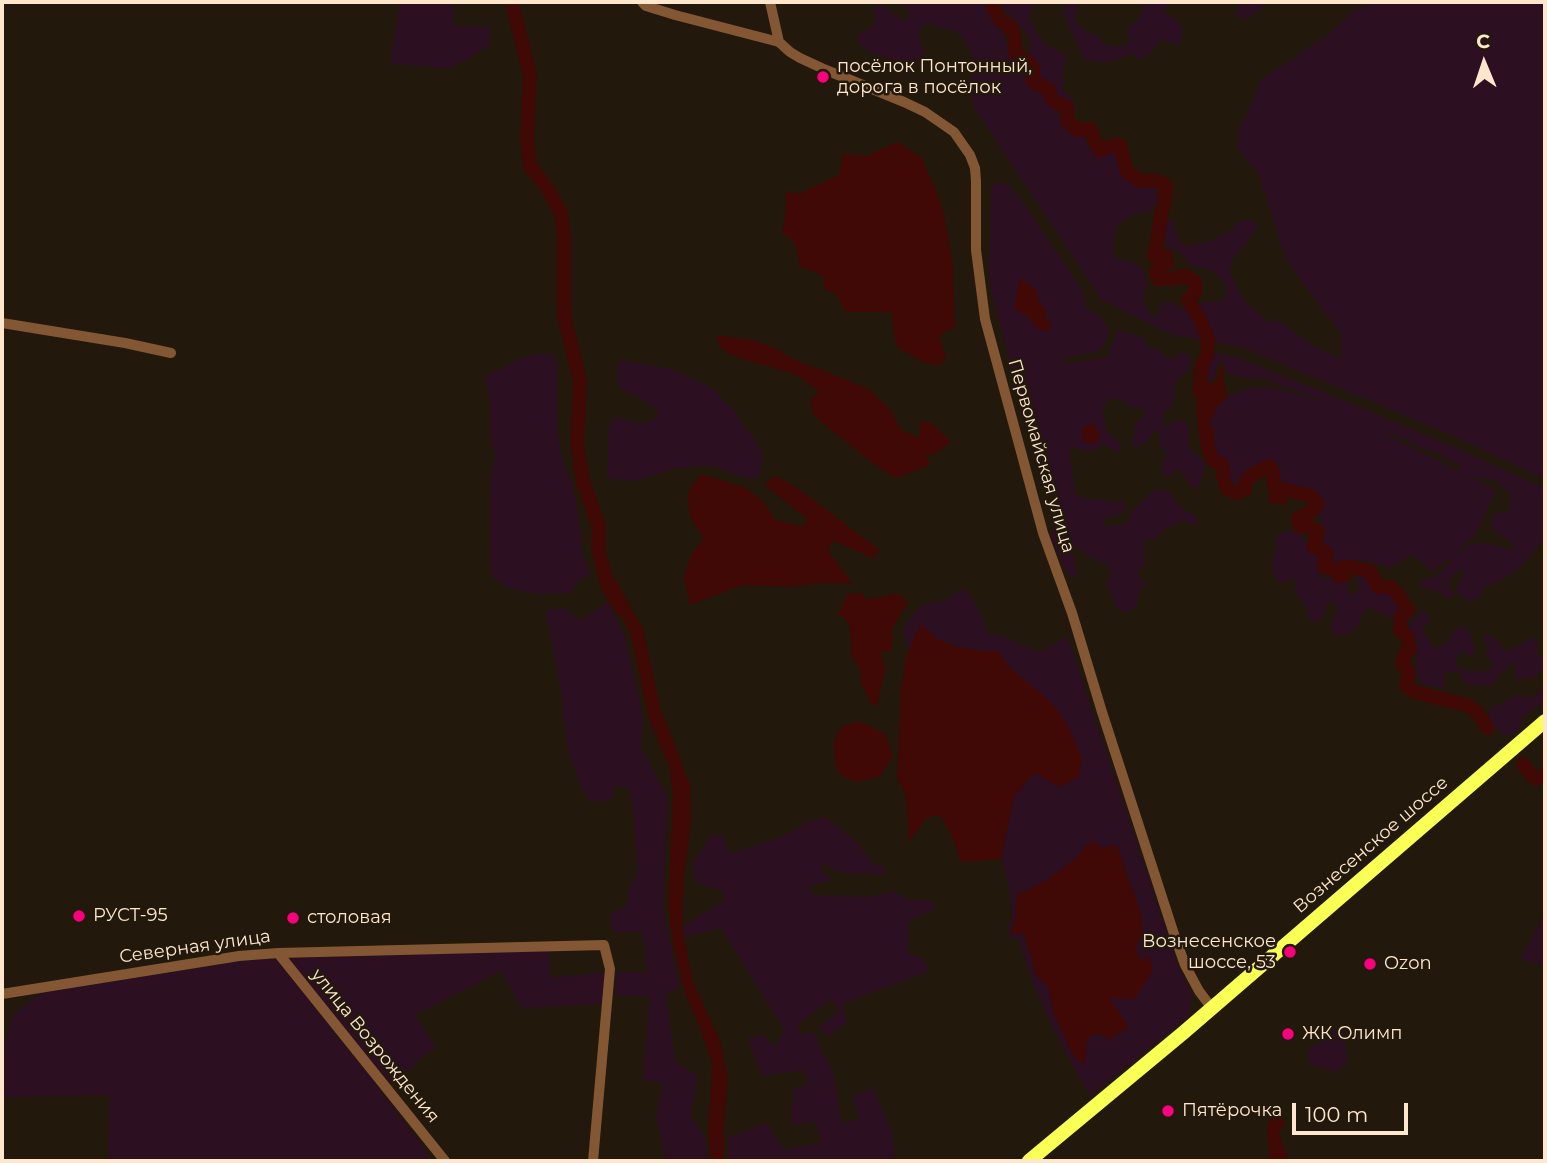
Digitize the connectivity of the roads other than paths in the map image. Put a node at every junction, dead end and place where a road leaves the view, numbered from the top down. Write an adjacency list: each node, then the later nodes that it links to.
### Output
1 (642, 2): 3 (street, Первомайская улица)
2 (770, 2): 3 (street)
3 (779, 42): 9 (street, Первомайская улица)
4 (2, 323): 5 (street)
5 (172, 353)
6 (1545, 721): 9 (main road, Вознесенское шоссе)
7 (278, 953): 8 (street, Северная улица); 10 (street, Северная улица); 11 (street, улица Возрождения)
8 (2, 994)
9 (1211, 1007): 12 (main road, Вознесенское шоссе)
10 (595, 1158)
11 (445, 1161)
12 (1029, 1161)

